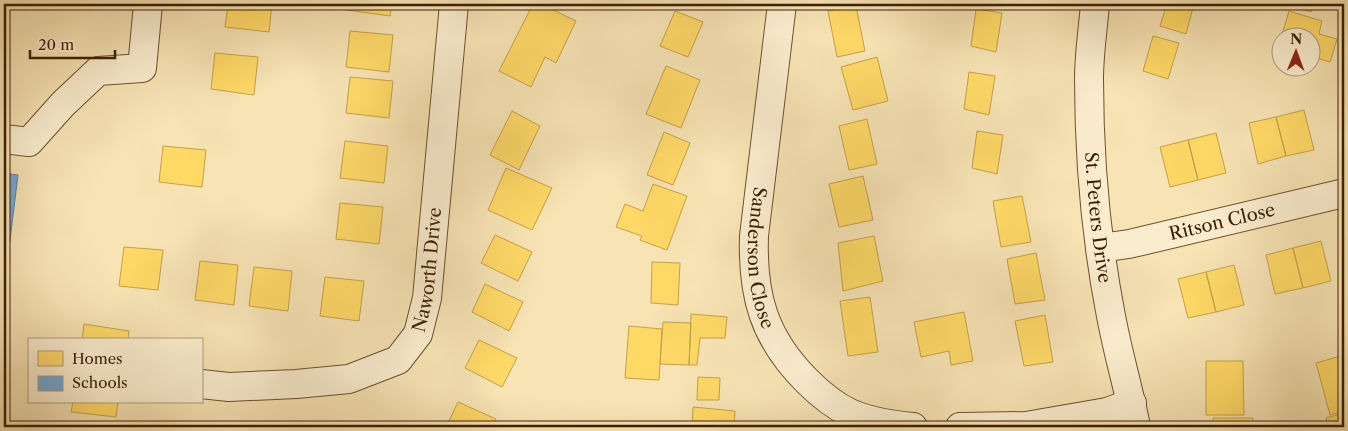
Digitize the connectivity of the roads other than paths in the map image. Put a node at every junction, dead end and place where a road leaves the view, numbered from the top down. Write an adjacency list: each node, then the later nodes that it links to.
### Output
1 (148, 4): 5 (street)
2 (454, 4): 8 (street, Naworth Drive)
3 (782, 4): 10 (street, Sanderson Close)
4 (1095, 4): 7 (street, St. Peters Drive)
5 (4, 139)
6 (1344, 193): 7 (street, Ritson Close)
7 (1100, 248): 9 (street, St. Peters Drive)
8 (202, 384)
9 (1134, 415): 11 (street)
10 (913, 427)
11 (960, 427)

